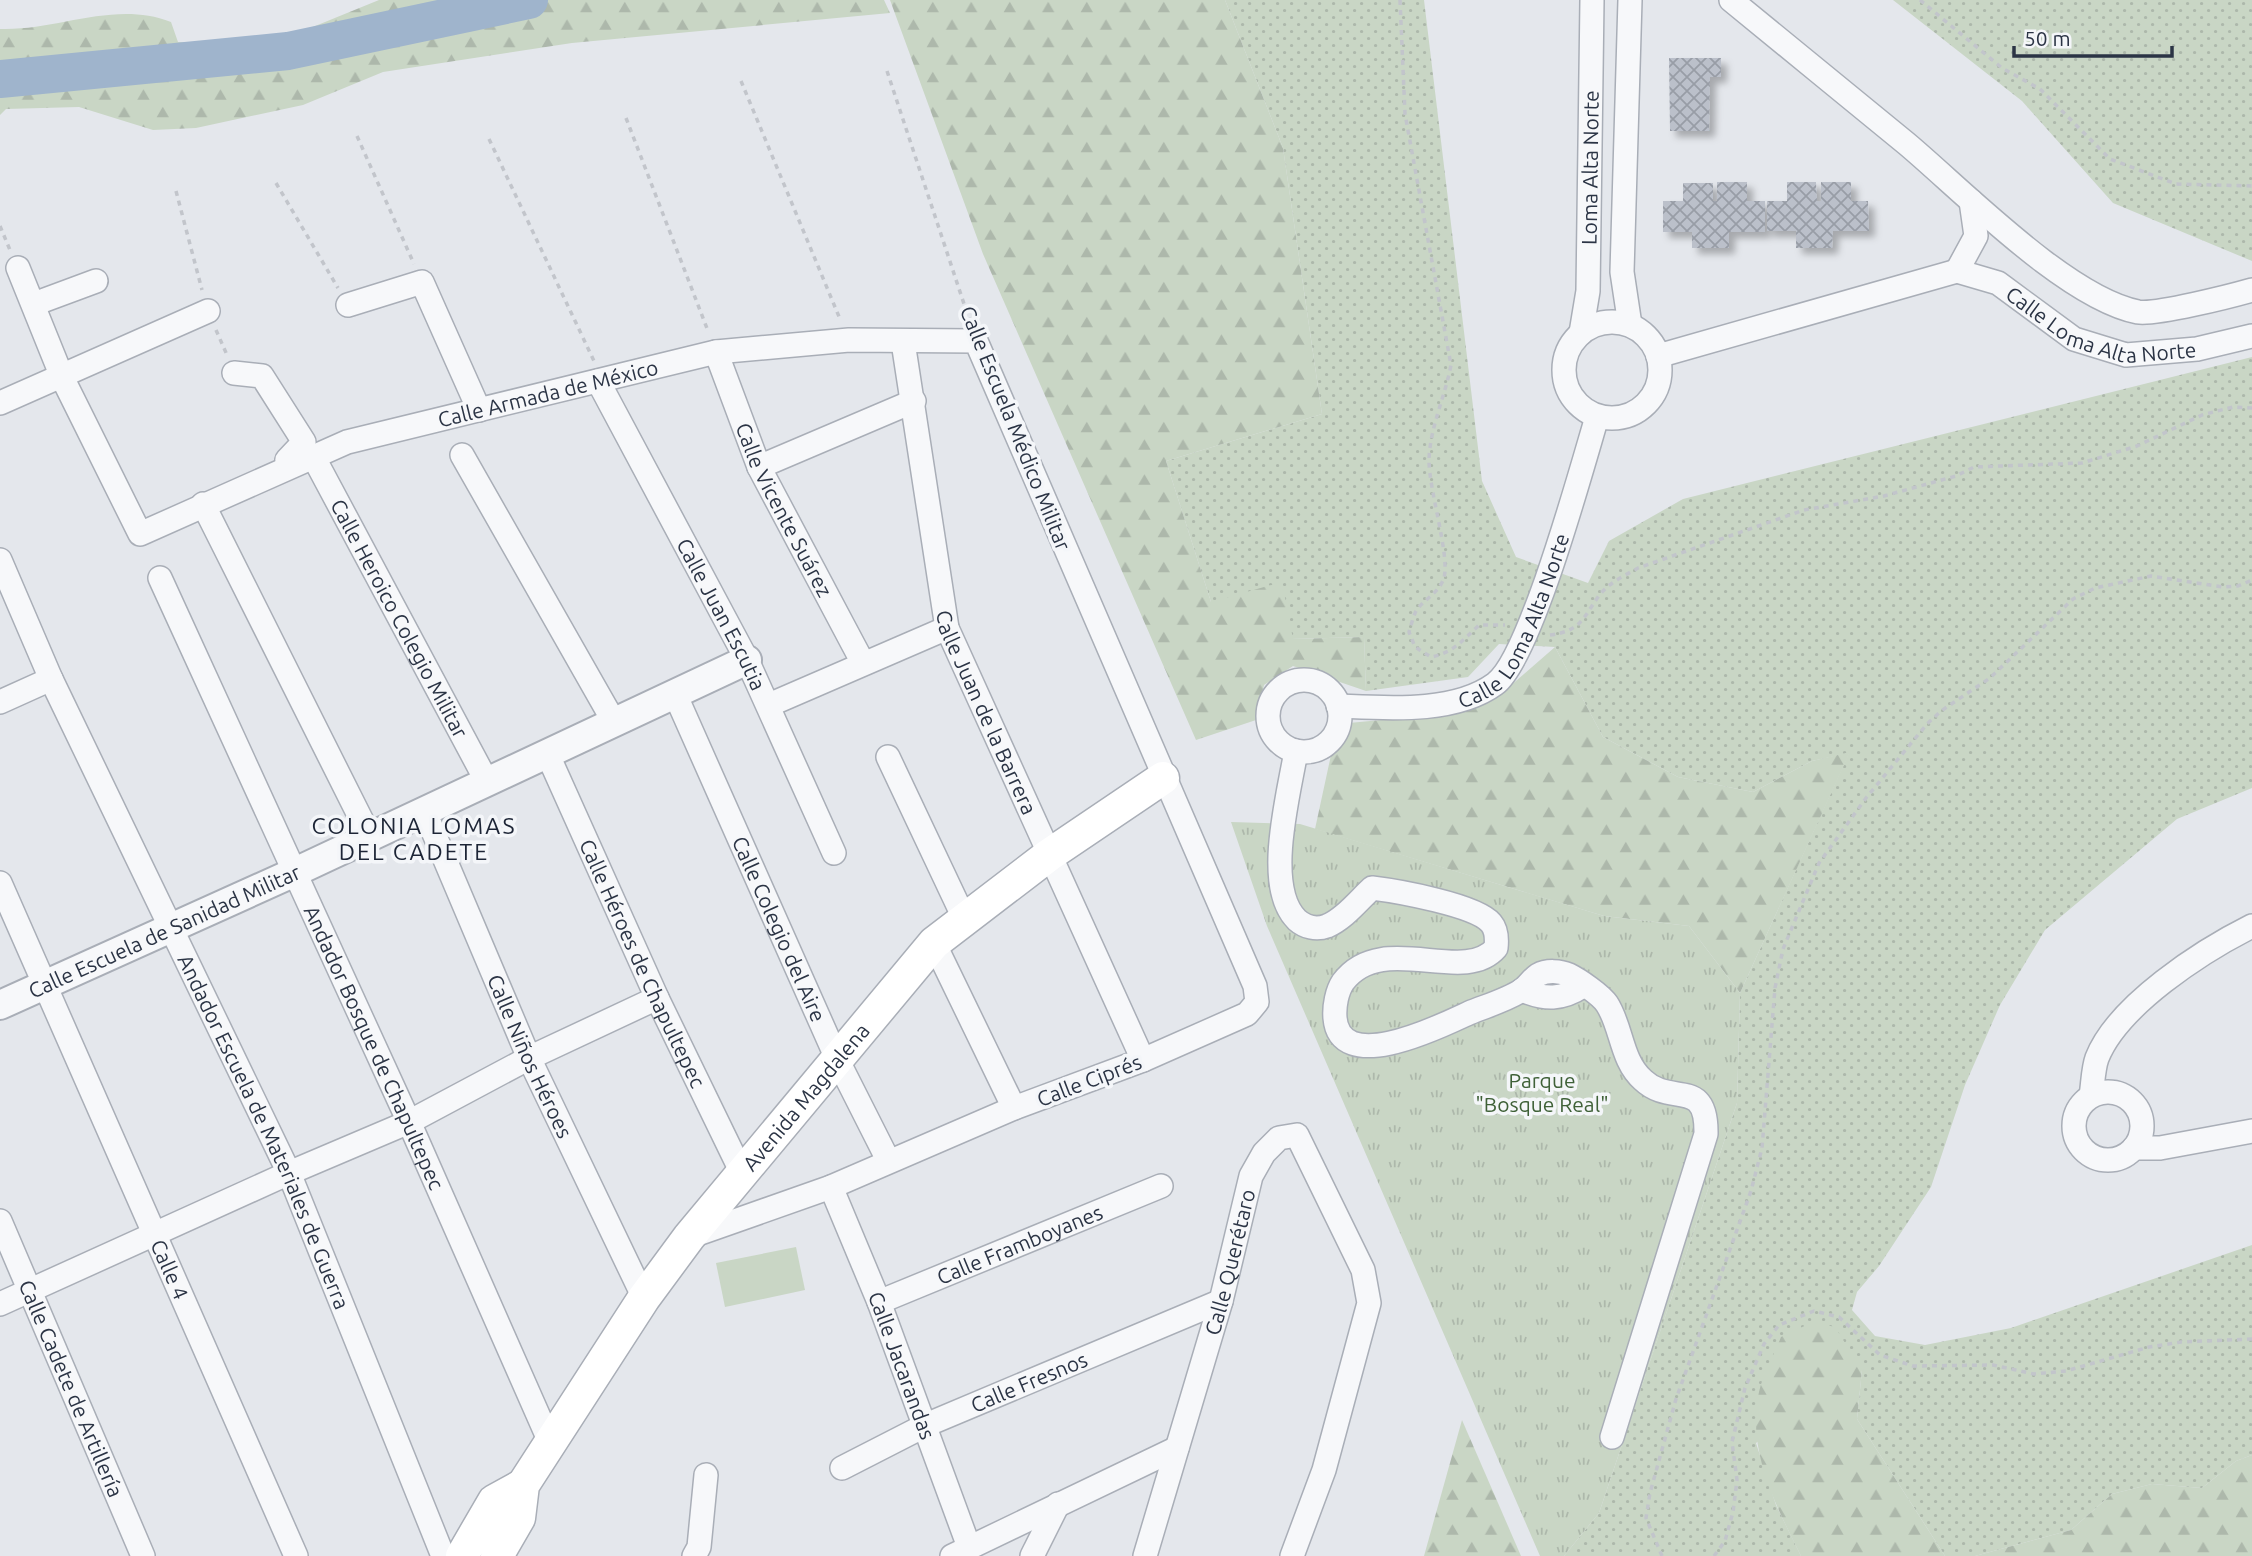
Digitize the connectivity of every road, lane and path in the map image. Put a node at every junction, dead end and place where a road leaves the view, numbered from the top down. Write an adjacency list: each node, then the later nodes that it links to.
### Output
1 (1400, 0): 48 (path)
2 (1592, 0): 24 (street, Loma Alta Norte)
3 (1630, 0): 23 (street, Loma Alta Norte)
4 (1731, 0): 14 (street)
5 (1920, 0): 12 (path)
6 (887, 71): 27 (path, Calle Escuela Médico Militar)
7 (741, 81): 26 (path)
8 (626, 118): 29 (path)
9 (358, 136): 18 (path)
10 (489, 139): 31 (path)
11 (276, 183): 21 (path)
12 (2252, 186)
13 (176, 191): 22 (path)
14 (1971, 201): 16 (street); 19 (street, Calle Loma Alta Norte)
15 (18, 268): 20 (street)
16 (1957, 271): 25 (street, Calle Loma Alta Norte); 30 (street)
17 (96, 281): 20 (street)
18 (422, 282): 21 (street); 37 (street)
19 (2252, 290)
20 (34, 304): 33 (street)
21 (348, 305)
22 (208, 311): 32 (path); 33 (street)
23 (1630, 326): 24 (street); 30 (street)
24 (1580, 333): 38 (street, Loma Alta Norte)
25 (2252, 336)
26 (849, 340): 28 (street, Calle Armada de México); 29 (street, Calle Armada de México)
27 (976, 341): 28 (street, Calle Armada de México); 60 (street, Calle Escuela Médico Militar)
28 (903, 342): 34 (street, Calle Juan de la Barrera)
29 (716, 352): 31 (street, Calle Armada de México); 42 (street, Calle Vicente Suárez)
30 (1658, 356): 38 (street)
31 (593, 363): 37 (street, Calle Armada de México); 49 (street, Calle Juan Escutia)
32 (234, 373): 41 (street)
33 (62, 377): 35 (street); 43 (street, Calle Armada de México)
34 (914, 401): 42 (street); 47 (street, Calle Juan de la Barrera)
35 (0, 403)
36 (2252, 408): 48 (path)
37 (479, 410): 40 (street, Calle Armada de México)
38 (1597, 416): 48 (street, Calle Loma Alta Norte)
39 (462, 455): 56 (street)
40 (313, 456): 41 (street, Calle Armada de México); 61 (street, Calle Heroico Colegio Militar)
41 (290, 466): 43 (street, Calle Armada de México)
42 (759, 467): 50 (street, Calle Vicente Suárez)
43 (203, 503): 63 (street)
44 (0, 560): 51 (street, Andador Escuela de Materiales de Guerra)
45 (160, 578): 66 (street, Andador Bosque de Chapultepec)
46 (2252, 580): 115 (path)
47 (947, 628): 50 (street); 65 (street, Calle Juan de la Barrera)
48 (1528, 632): 55 (street, Calle Loma Alta Norte)
49 (747, 660): 52 (street, Calle Escuela de Sanidad Militar); 54 (street, Calle Juan Escutia)
50 (863, 663): 54 (street)
51 (51, 679): 53 (street); 70 (street, Andador Escuela de Materiales de Guerra)
52 (675, 694): 56 (street, Calle Escuela de Sanidad Militar); 77 (street, Calle Colegio del Aire)
53 (0, 702)
54 (769, 705): 64 (street, Calle Juan Escutia)
55 (1338, 706): 57 (street); 57 (street)
56 (614, 722): 58 (street, Calle Escuela de Sanidad Militar)
57 (1296, 751): 98 (street)
58 (547, 753): 61 (street, Calle Escuela de Sanidad Militar); 73 (street, Calle Héroes de Chapultepec)
59 (887, 757): 68 (street)
60 (1163, 778): 65 (main road, Avenida Magdalena); 76 (street, Calle Ciprés)
61 (486, 780): 62 (street, Calle Escuela de Sanidad Militar)
62 (424, 810): 63 (street, Calle Escuela de Sanidad Militar); 75 (street, Calle Niños Héroes)
63 (369, 835): 66 (street, Calle Escuela de Sanidad Militar)
64 (834, 853)
65 (1049, 855): 68 (main road, Avenida Magdalena); 76 (street, Calle Juan de la Barrera)
66 (295, 872): 70 (street, Calle Escuela de Sanidad Militar); 80 (street, Andador Bosque de Chapultepec)
67 (0, 883): 72 (street, Calle 4)
68 (964, 918): 71 (main road, Avenida Magdalena)
69 (2252, 926): 78 (street)
70 (171, 927): 72 (street, Calle Escuela de Sanidad Militar); 84 (street, Andador Escuela de Materiales de Guerra)
71 (934, 943): 77 (main road, Avenida Magdalena); 79 (street)
72 (46, 983): 74 (street, Calle Escuela de Sanidad Militar); 89 (street, Calle 4)
73 (657, 998): 75 (street); 85 (street, Calle Héroes de Chapultepec)
74 (0, 1005)
75 (530, 1058): 80 (street); 92 (street, Calle Niños Héroes)
76 (1143, 1060): 79 (street, Calle Ciprés)
77 (838, 1061): 83 (street, Calle Colegio del Aire); 85 (main road, Avenida Magdalena)
78 (2091, 1096): 82 (street); 82 (street)
79 (1014, 1108): 83 (street, Calle Ciprés)
80 (409, 1122): 84 (street); 99 (street, Andador Bosque de Chapultepec)
81 (2252, 1131): 82 (street)
82 (2134, 1148)
83 (888, 1160): 87 (street, Calle Ciprés)
84 (289, 1172): 89 (street); 108 (street, Andador Escuela de Materiales de Guerra)
85 (742, 1174): 90 (main road, Avenida Magdalena)
86 (1161, 1186): 94 (street, Calle Framboyanes)
87 (831, 1187): 90 (street, Calle Ciprés); 94 (street, Calle Jacarandas)
88 (0, 1221): 91 (street, Calle Cadete de Artillería)
89 (156, 1232): 91 (street); 107 (street, Calle 4)
90 (689, 1237): 92 (main road, Avenida Magdalena)
91 (32, 1290): 95 (street); 106 (street, Calle Cadete de Artillería)
92 (644, 1298): 99 (main road, Avenida Magdalena)
93 (1220, 1301): 97 (street, Calle Fresnos); 100 (street, Calle Querétaro); 114 (street, Calle Querétaro)
94 (879, 1302): 97 (street, Calle Jacarandas)
95 (0, 1304)
96 (2252, 1339): 116 (path)
97 (926, 1425): 101 (street, Calle Fresnos); 105 (street, Calle Jacarandas)
98 (1612, 1437)
99 (551, 1442): 103 (main road, Avenida Magdalena)
100 (1177, 1448): 104 (street, Calle Jacarandas); 113 (street, Calle Querétaro)
101 (842, 1468)
102 (706, 1475): 111 (street)
103 (523, 1485): 109 (main road, Avenida Magdalena); 110 (main road, Avenida Magdalena)
104 (1058, 1504): 105 (street, Calle Jacarandas); 112 (street)
105 (960, 1552)
106 (143, 1556)
107 (296, 1556)
108 (443, 1556)
109 (462, 1556)
110 (497, 1556)
111 (694, 1556)
112 (1032, 1556)
113 (1145, 1556)
114 (1292, 1556)
115 (1662, 1556)
116 (1714, 1556)

